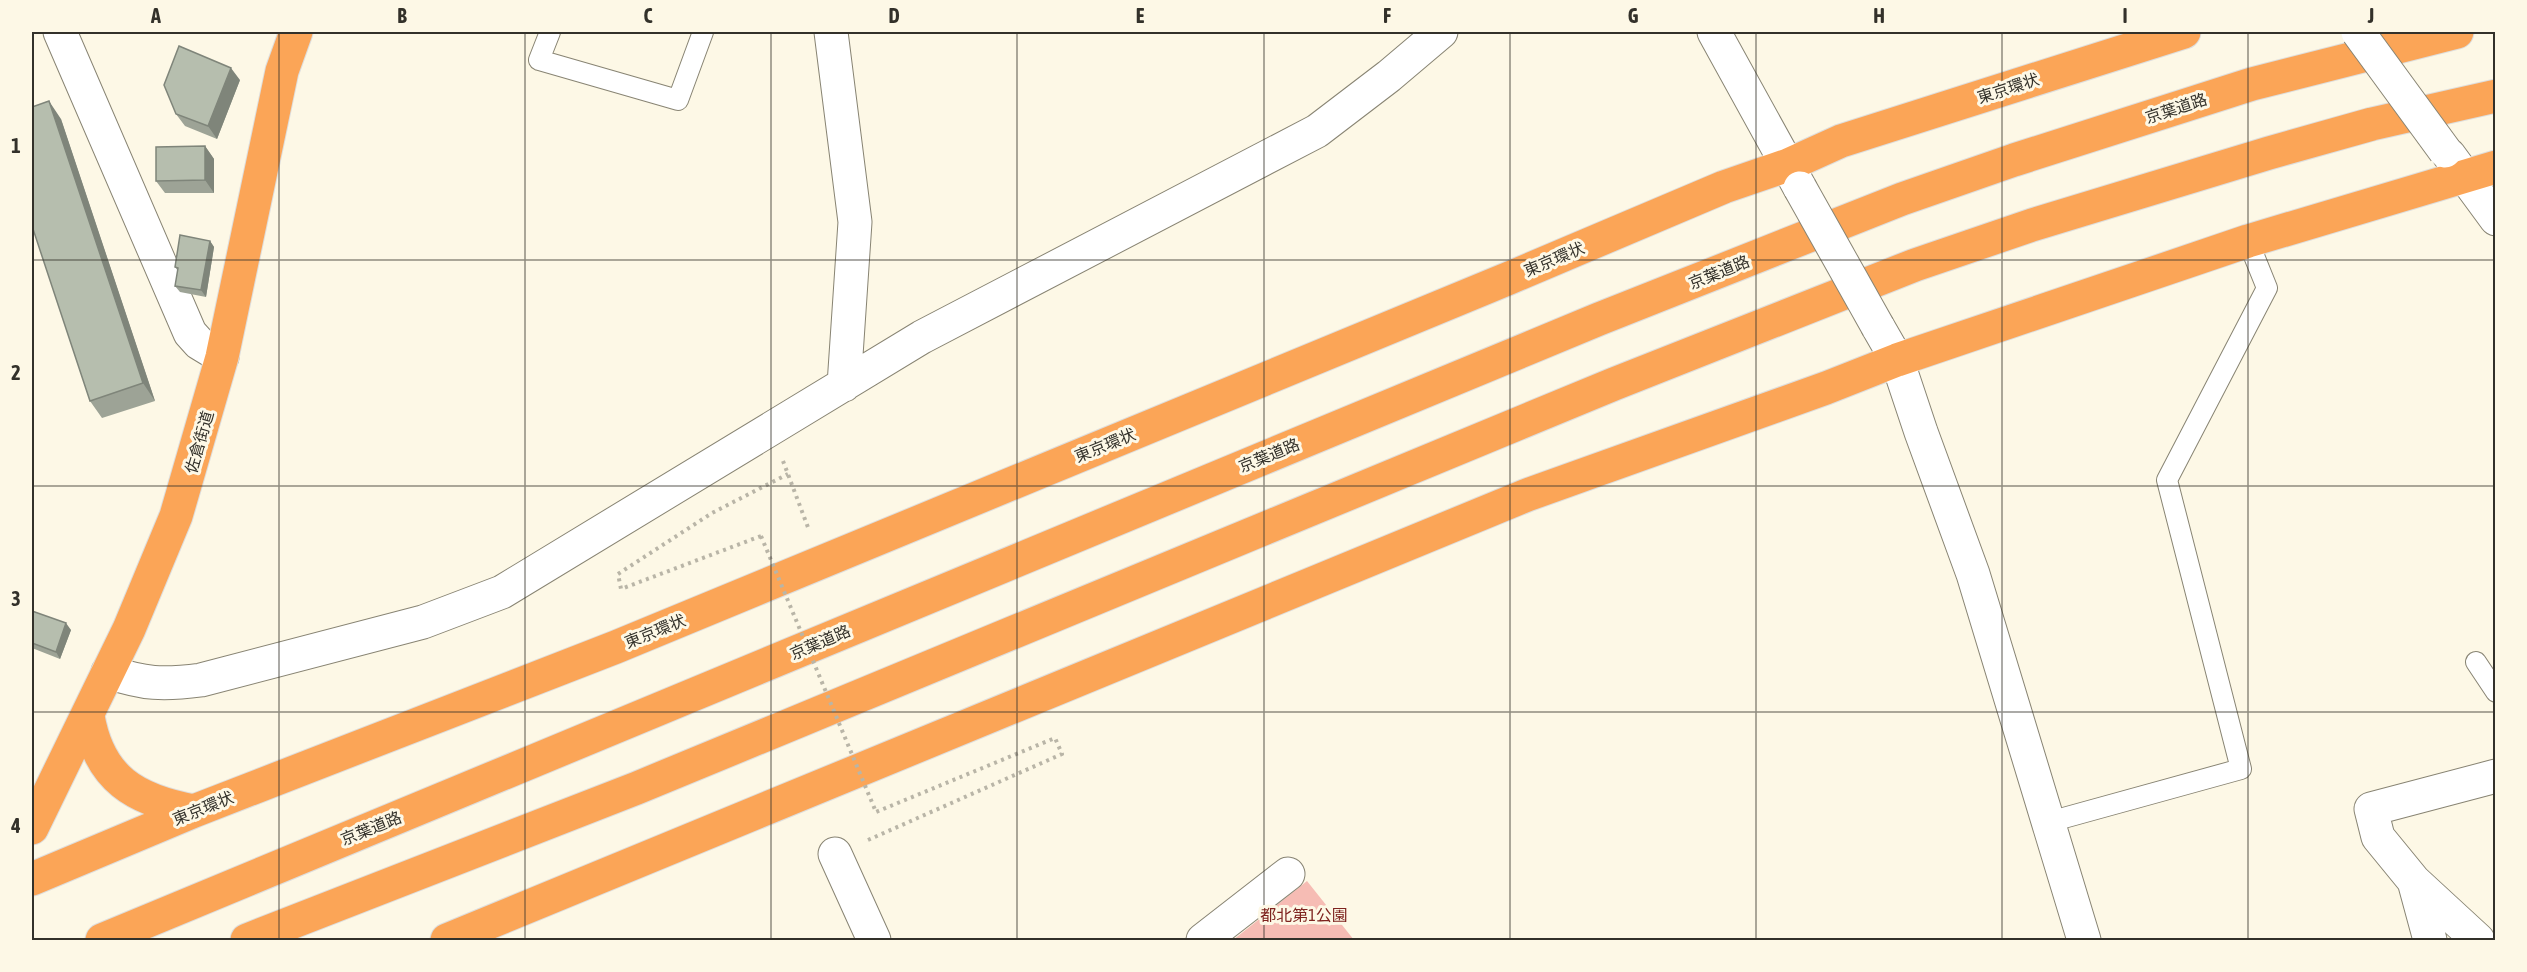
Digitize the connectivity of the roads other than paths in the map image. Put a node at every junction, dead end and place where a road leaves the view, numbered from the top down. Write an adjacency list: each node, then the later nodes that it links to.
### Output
1 (60, 32): 17 (street)
2 (296, 32): 17 (highway, 佐倉街道)
3 (550, 32): 4 (lane)
4 (703, 32)
5 (831, 32): 19 (street)
6 (1441, 32): 19 (street)
7 (1714, 32): 14 (street)
8 (2184, 32): 14 (highway, 東京環状)
9 (2358, 32): 12 (street, bridge)
10 (2457, 32): 32 (highway, 京葉道路)
11 (2496, 96): 33 (highway)
12 (2454, 163): 13 (highway); 15 (street); 16 (highway)
13 (2496, 167)
14 (1794, 177): 18 (street, bridge); 25 (highway, 東京環状)
15 (2496, 219)
16 (2248, 242): 18 (highway); 26 (lane)
17 (222, 357): 21 (highway, 佐倉街道)
18 (1897, 360): 26 (street); 34 (highway)
19 (844, 385): 21 (street)
20 (2476, 662): 22 (lane)
21 (108, 672): 23 (highway, 佐倉街道)
22 (2496, 692)
23 (88, 716): 25 (highway); 27 (highway, 佐倉街道)
24 (2496, 776): 31 (street)
25 (194, 811): 30 (highway, 東京環状)
26 (2049, 822): 37 (street)
27 (32, 828)
28 (835, 854): 35 (street)
29 (1288, 874): 36 (street)
30 (32, 879)
31 (2414, 881): 38 (street); 39 (street)
32 (102, 940)
33 (247, 940)
34 (447, 940)
35 (874, 940)
36 (1203, 940)
37 (2084, 940)
38 (2430, 940)
39 (2478, 940)

